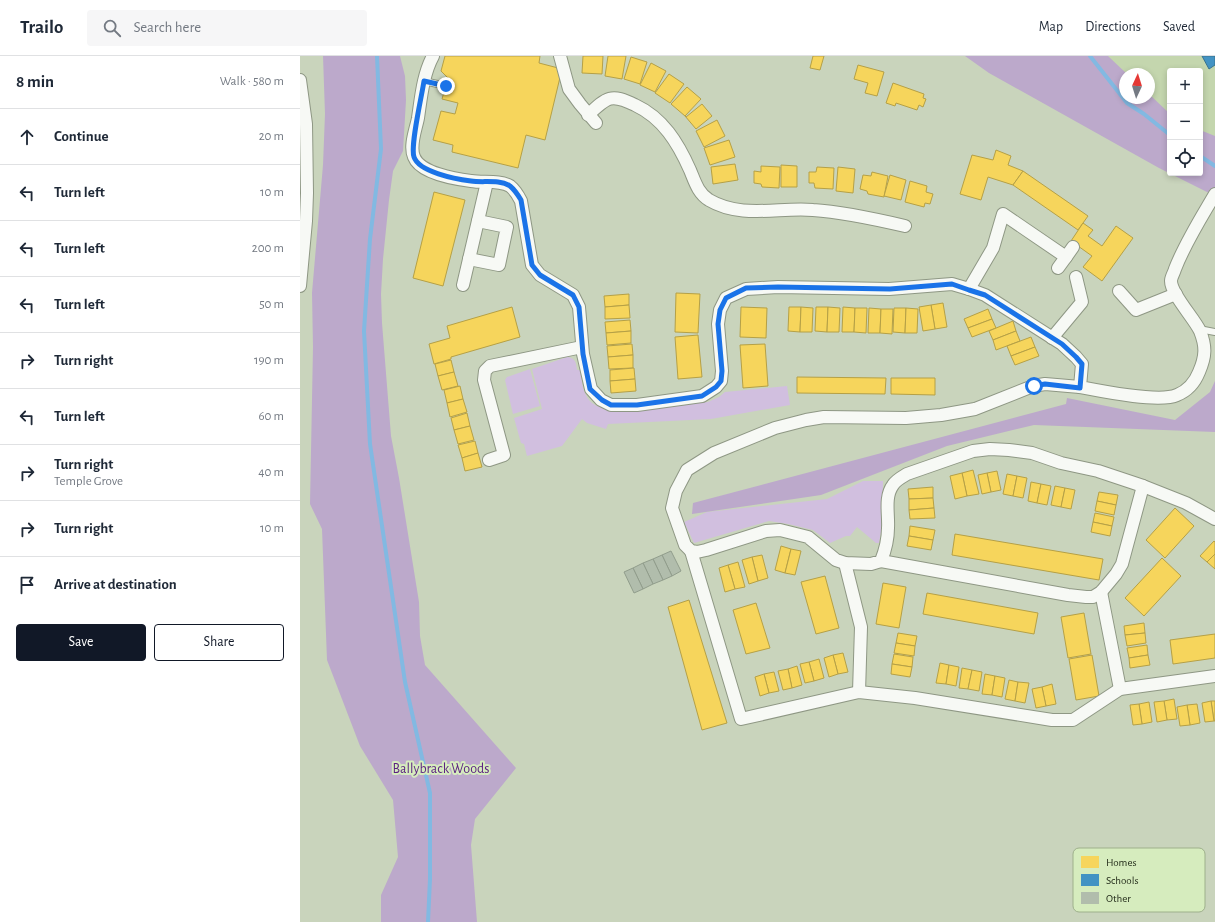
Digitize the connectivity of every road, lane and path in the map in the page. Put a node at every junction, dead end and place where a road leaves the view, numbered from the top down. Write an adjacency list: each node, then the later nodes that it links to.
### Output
1 (433, 56): 4 (street)
2 (560, 56): 10 (street)
3 (300, 80): 8 (street)
4 (424, 81): 5 (lane); 6 (street)
5 (446, 86)
6 (487, 182): 9 (street); 24 (street)
7 (1215, 194): 20 (street)
8 (303, 220): 17 (street)
9 (478, 221): 13 (street); 13 (street)
10 (905, 226)
11 (1073, 247): 12 (street)
12 (1066, 257): 14 (street); 18 (street)
13 (469, 258): 16 (street)
14 (1058, 268)
15 (1076, 276): 23 (street)
16 (463, 285)
17 (300, 286)
18 (969, 290): 23 (street); 24 (street)
19 (1119, 291): 20 (street)
20 (1176, 294): 21 (street)
21 (1199, 329): 22 (lane); 25 (street)
22 (1215, 332)
23 (1052, 338): 25 (street)
24 (582, 347): 26 (street)
25 (1080, 388): 29 (street)
26 (488, 460)
27 (1143, 486): 28 (street); 30 (street); 32 (street)
28 (1215, 519)
29 (691, 551): 31 (street); 35 (street)
30 (881, 561): 31 (street); 32 (street)
31 (845, 563): 35 (street)
32 (1101, 592): 34 (street)
33 (1215, 676): 34 (street)
34 (1120, 690): 35 (street)
35 (859, 692)

